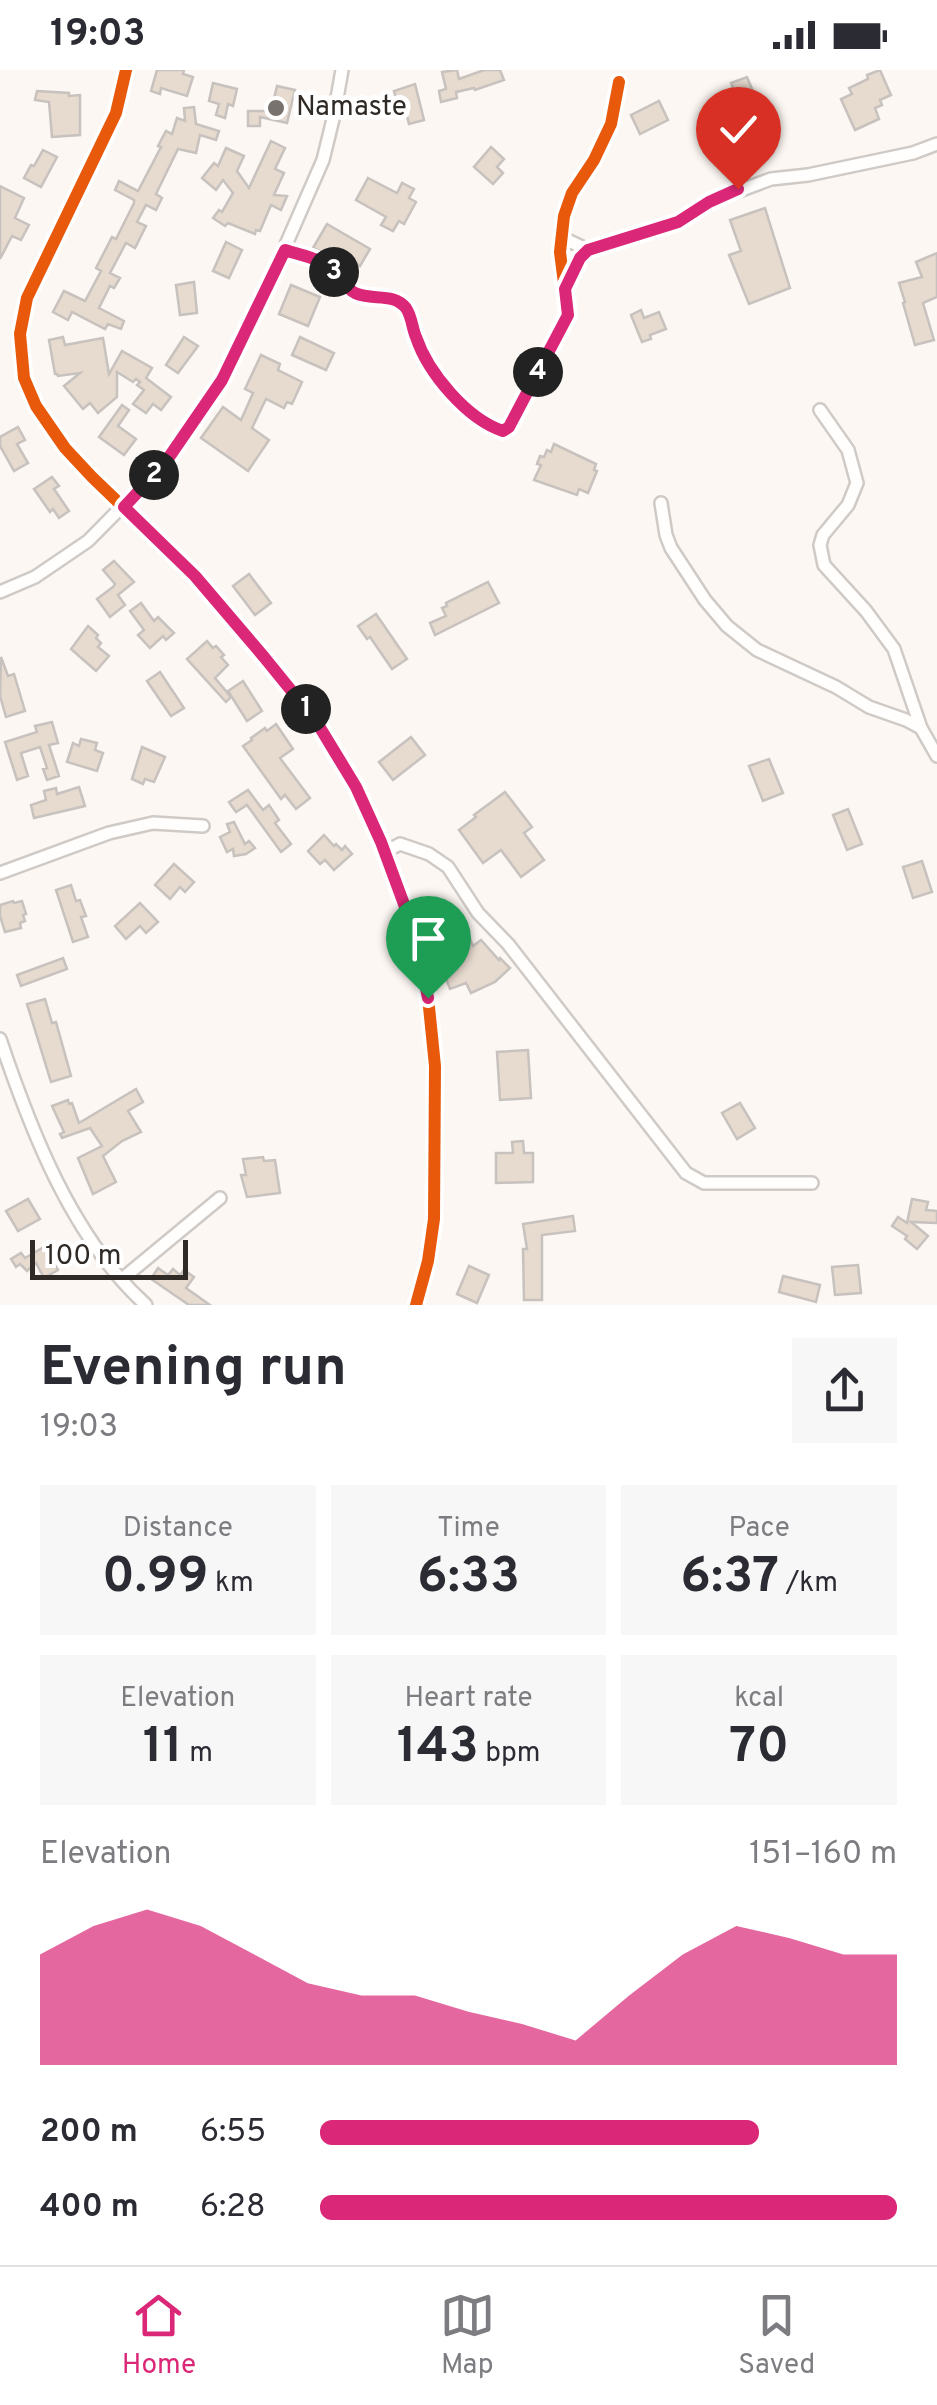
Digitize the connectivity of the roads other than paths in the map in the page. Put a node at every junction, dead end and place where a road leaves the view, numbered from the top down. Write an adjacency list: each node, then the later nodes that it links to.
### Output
1 (126, 70): 11 (street)
2 (342, 70): 6 (street)
3 (619, 82): 5 (street)
4 (937, 144): 7 (street)
5 (561, 237): 7 (street); 8 (street)
6 (285, 250): 8 (street); 11 (street)
7 (588, 250): 8 (street)
8 (565, 289)
9 (820, 410): 13 (street)
10 (662, 504): 13 (street)
11 (124, 507): 12 (street); 16 (street)
12 (0, 592)
13 (920, 728): 14 (street)
14 (937, 756)
15 (203, 826): 17 (street)
16 (385, 852): 19 (street); 23 (street)
17 (0, 873)
18 (0, 1039): 21 (street)
19 (812, 1183)
20 (220, 1198): 21 (street)
21 (122, 1279): 22 (street)
22 (146, 1305)
23 (416, 1305)

